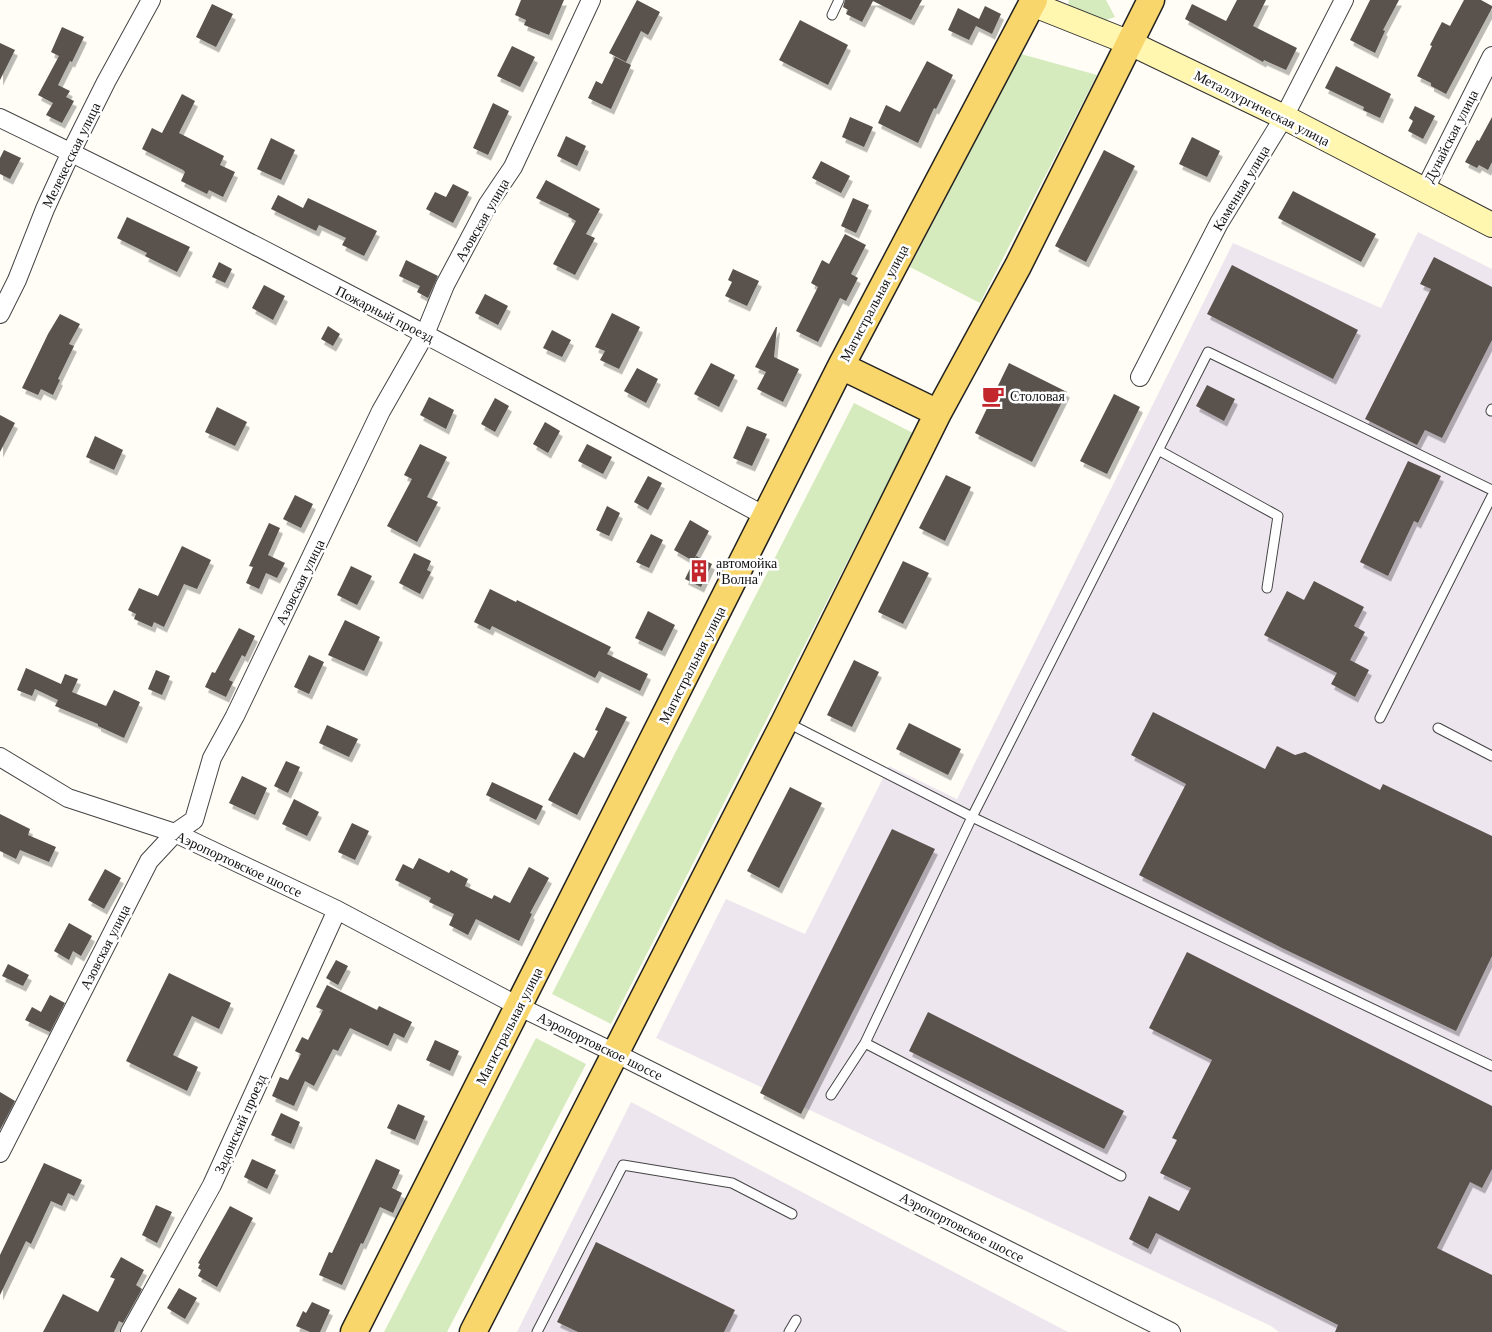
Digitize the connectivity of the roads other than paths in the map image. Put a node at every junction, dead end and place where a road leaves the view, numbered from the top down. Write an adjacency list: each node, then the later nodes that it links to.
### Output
1 (151, 0): 12 (street, Мелекесская улица)
2 (591, 0): 16 (street, Азовская улица)
3 (840, 0): 7 (lane)
4 (1151, 0): 8 (main road)
5 (1344, 0): 10 (street, Каменная улица)
6 (1031, 1): 8 (street, Металлургическая улица); 17 (main road, Магистральная улица)
7 (832, 15)
8 (1130, 42): 10 (street, Металлургическая улица); 19 (main road)
9 (1492, 56): 13 (street, Дунайская улица)
10 (1284, 117): 13 (street, Металлургическая улица); 18 (street, Каменная улица)
11 (0, 118): 12 (street, Пожарный проезд)
12 (71, 152): 15 (street, Мелекесская улица); 16 (street, Пожарный проезд)
13 (1424, 190): 14 (street, Металлургическая улица)
14 (1492, 225)
15 (0, 314)
16 (425, 334): 23 (street, Пожарный проезд); 31 (street, Азовская улица)
17 (842, 366): 19 (main road); 23 (main road, Магистральная улица)
18 (1140, 377)
19 (938, 414): 26 (main road)
20 (1160, 451): 21 (lane); 24 (lane); 30 (lane)
21 (1492, 490)
22 (1492, 496): 25 (lane)
23 (767, 517): 33 (main road, Магистральная улица)
24 (1267, 588)
25 (1380, 718)
26 (785, 721): 30 (lane); 35 (main road)
27 (1438, 728): 29 (lane)
28 (0, 756): 31 (street, Аэропортовское шоссе)
29 (1492, 756)
30 (972, 818): 34 (lane); 36 (lane)
31 (174, 833): 32 (street, Аэропортовское шоссе); 38 (street, Азовская улица)
32 (337, 910): 33 (street, Аэропортовское шоссе); 42 (street, Задонский проезд)
33 (518, 1006): 35 (street, Аэропортовское шоссе); 43 (main road, Магистральная улица)
34 (865, 1043): 37 (lane); 39 (lane)
35 (615, 1053): 44 (main road); 47 (street, Аэропортовское шоссе)
36 (1492, 1066)
37 (831, 1095)
38 (2, 1144)
39 (1121, 1176)
40 (792, 1214): 45 (lane)
41 (796, 1320): 46 (lane)
42 (130, 1332)
43 (354, 1332)
44 (474, 1332)
45 (537, 1332)
46 (789, 1332)
47 (1171, 1332)

